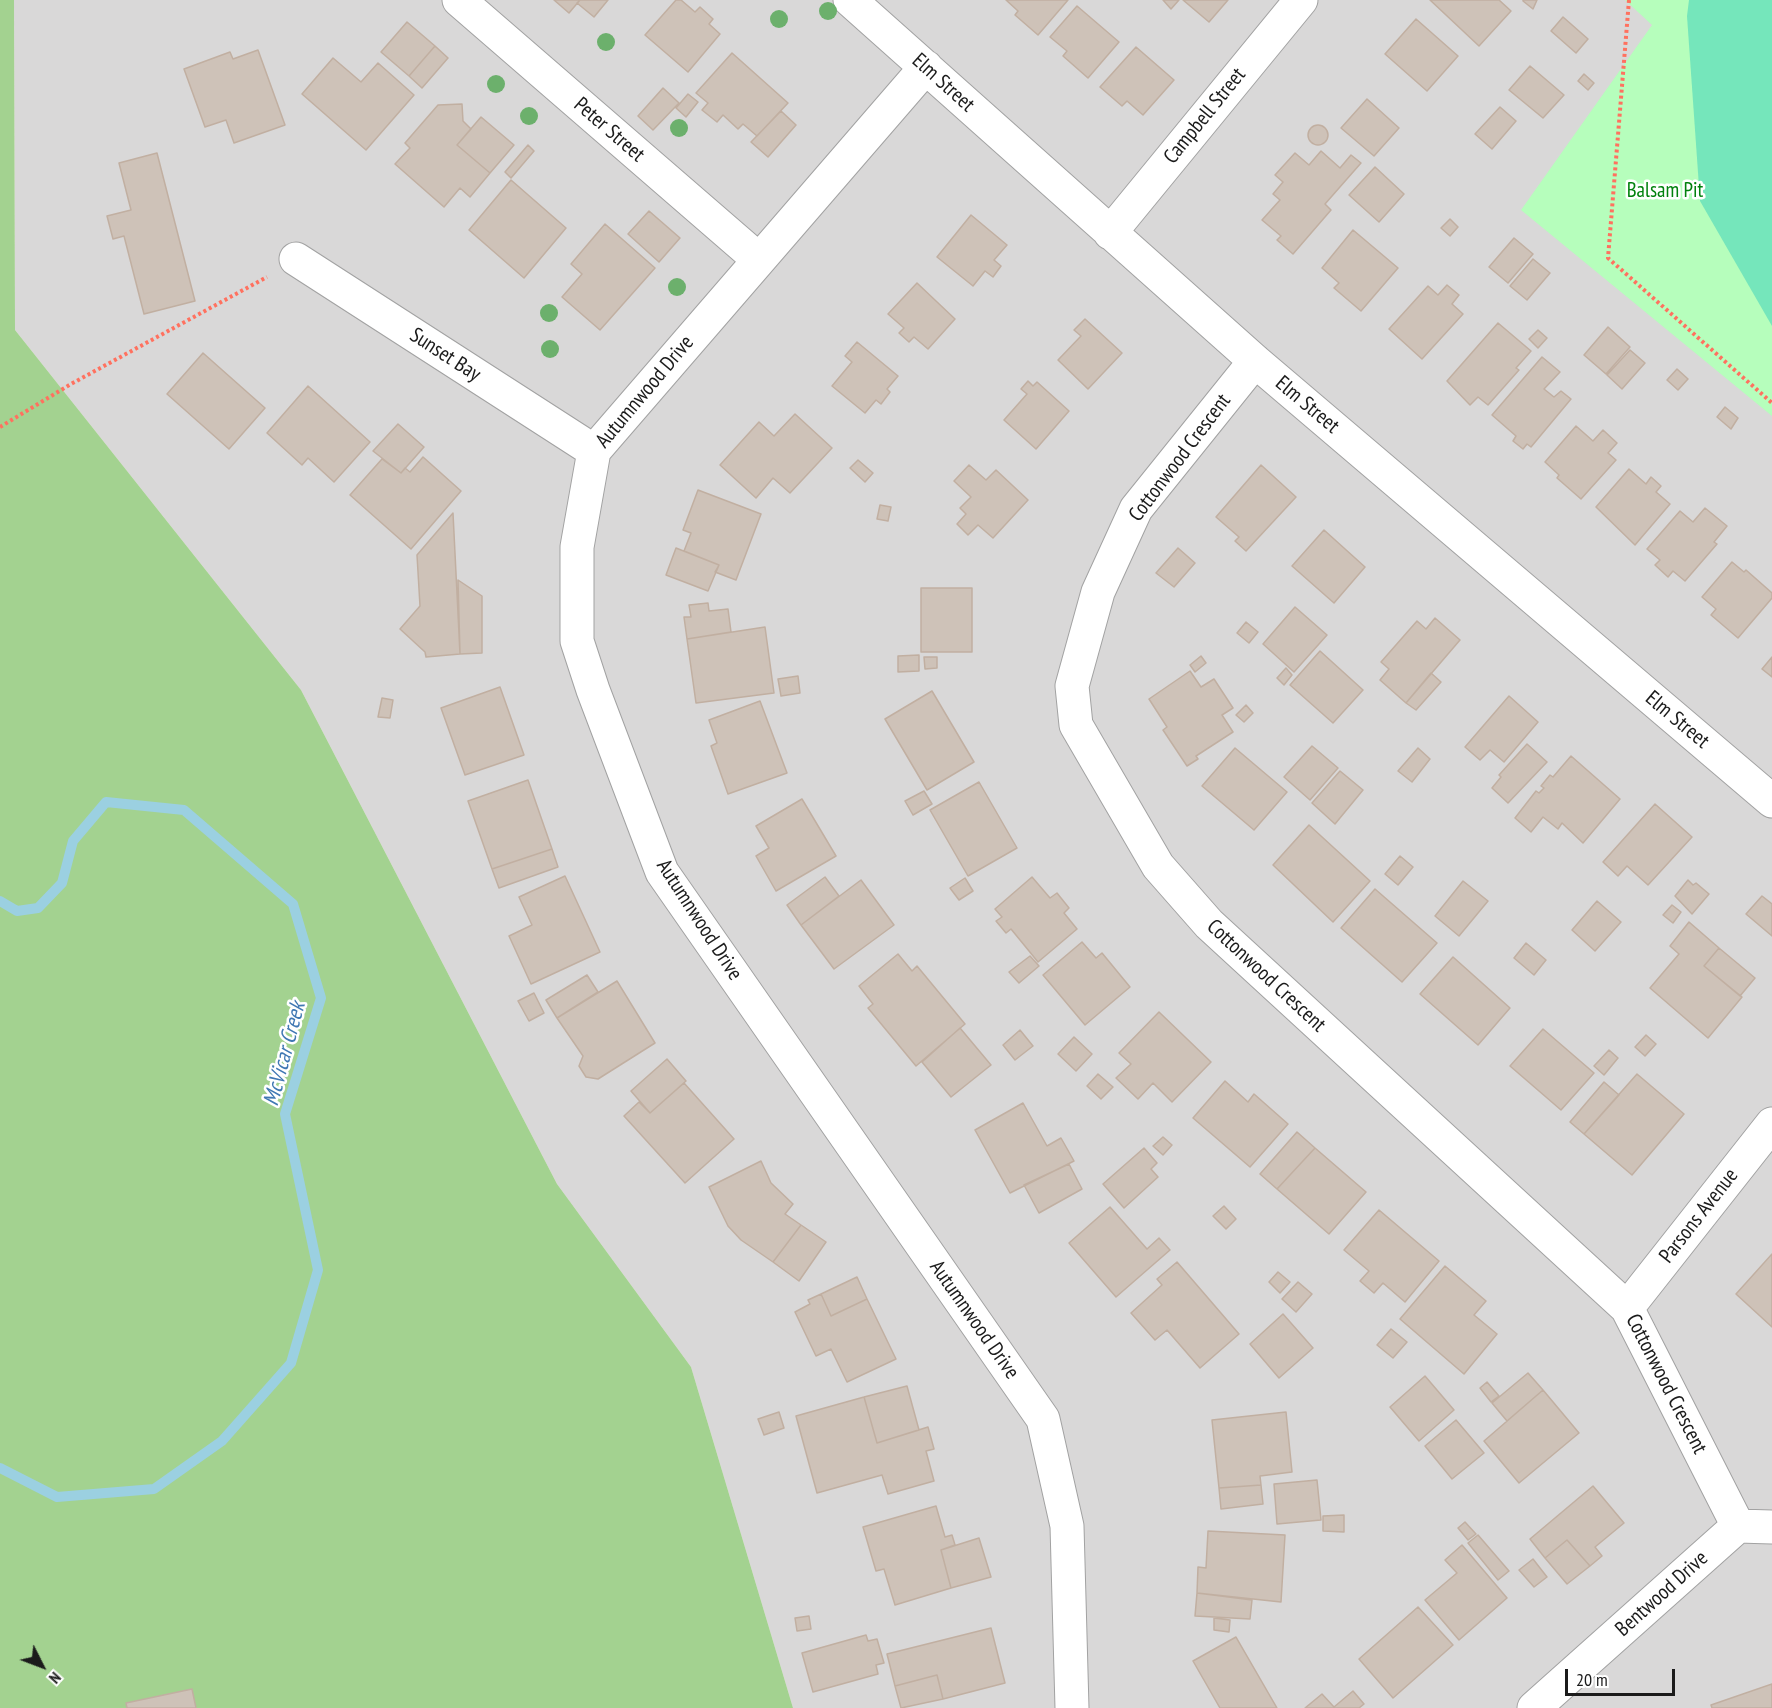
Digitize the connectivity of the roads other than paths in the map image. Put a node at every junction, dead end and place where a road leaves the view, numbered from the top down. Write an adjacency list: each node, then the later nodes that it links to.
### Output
1 (459, 0): 7 (street, Peter Street)
2 (849, 0): 4 (street, Elm Street)
3 (1301, 0): 5 (street, Campbell Street)
4 (926, 67): 5 (street, Elm Street); 7 (street, Autumnwood Drive)
5 (1110, 233): 8 (street, Elm Street)
6 (296, 259): 9 (street, Sunset Bay)
7 (758, 259): 9 (street, Autumnwood Drive)
8 (1254, 361): 10 (street, Elm Street); 12 (street, Cottonwood Crescent)
9 (594, 451): 15 (street, Autumnwood Drive)
10 (1772, 801)
11 (1772, 1124): 12 (street, Parsons Avenue)
12 (1627, 1308): 13 (street, Cottonwood Crescent)
13 (1738, 1526): 14 (street); 16 (street, Bentwood Drive)
14 (1772, 1527)
15 (1071, 1708)
16 (1534, 1708)

